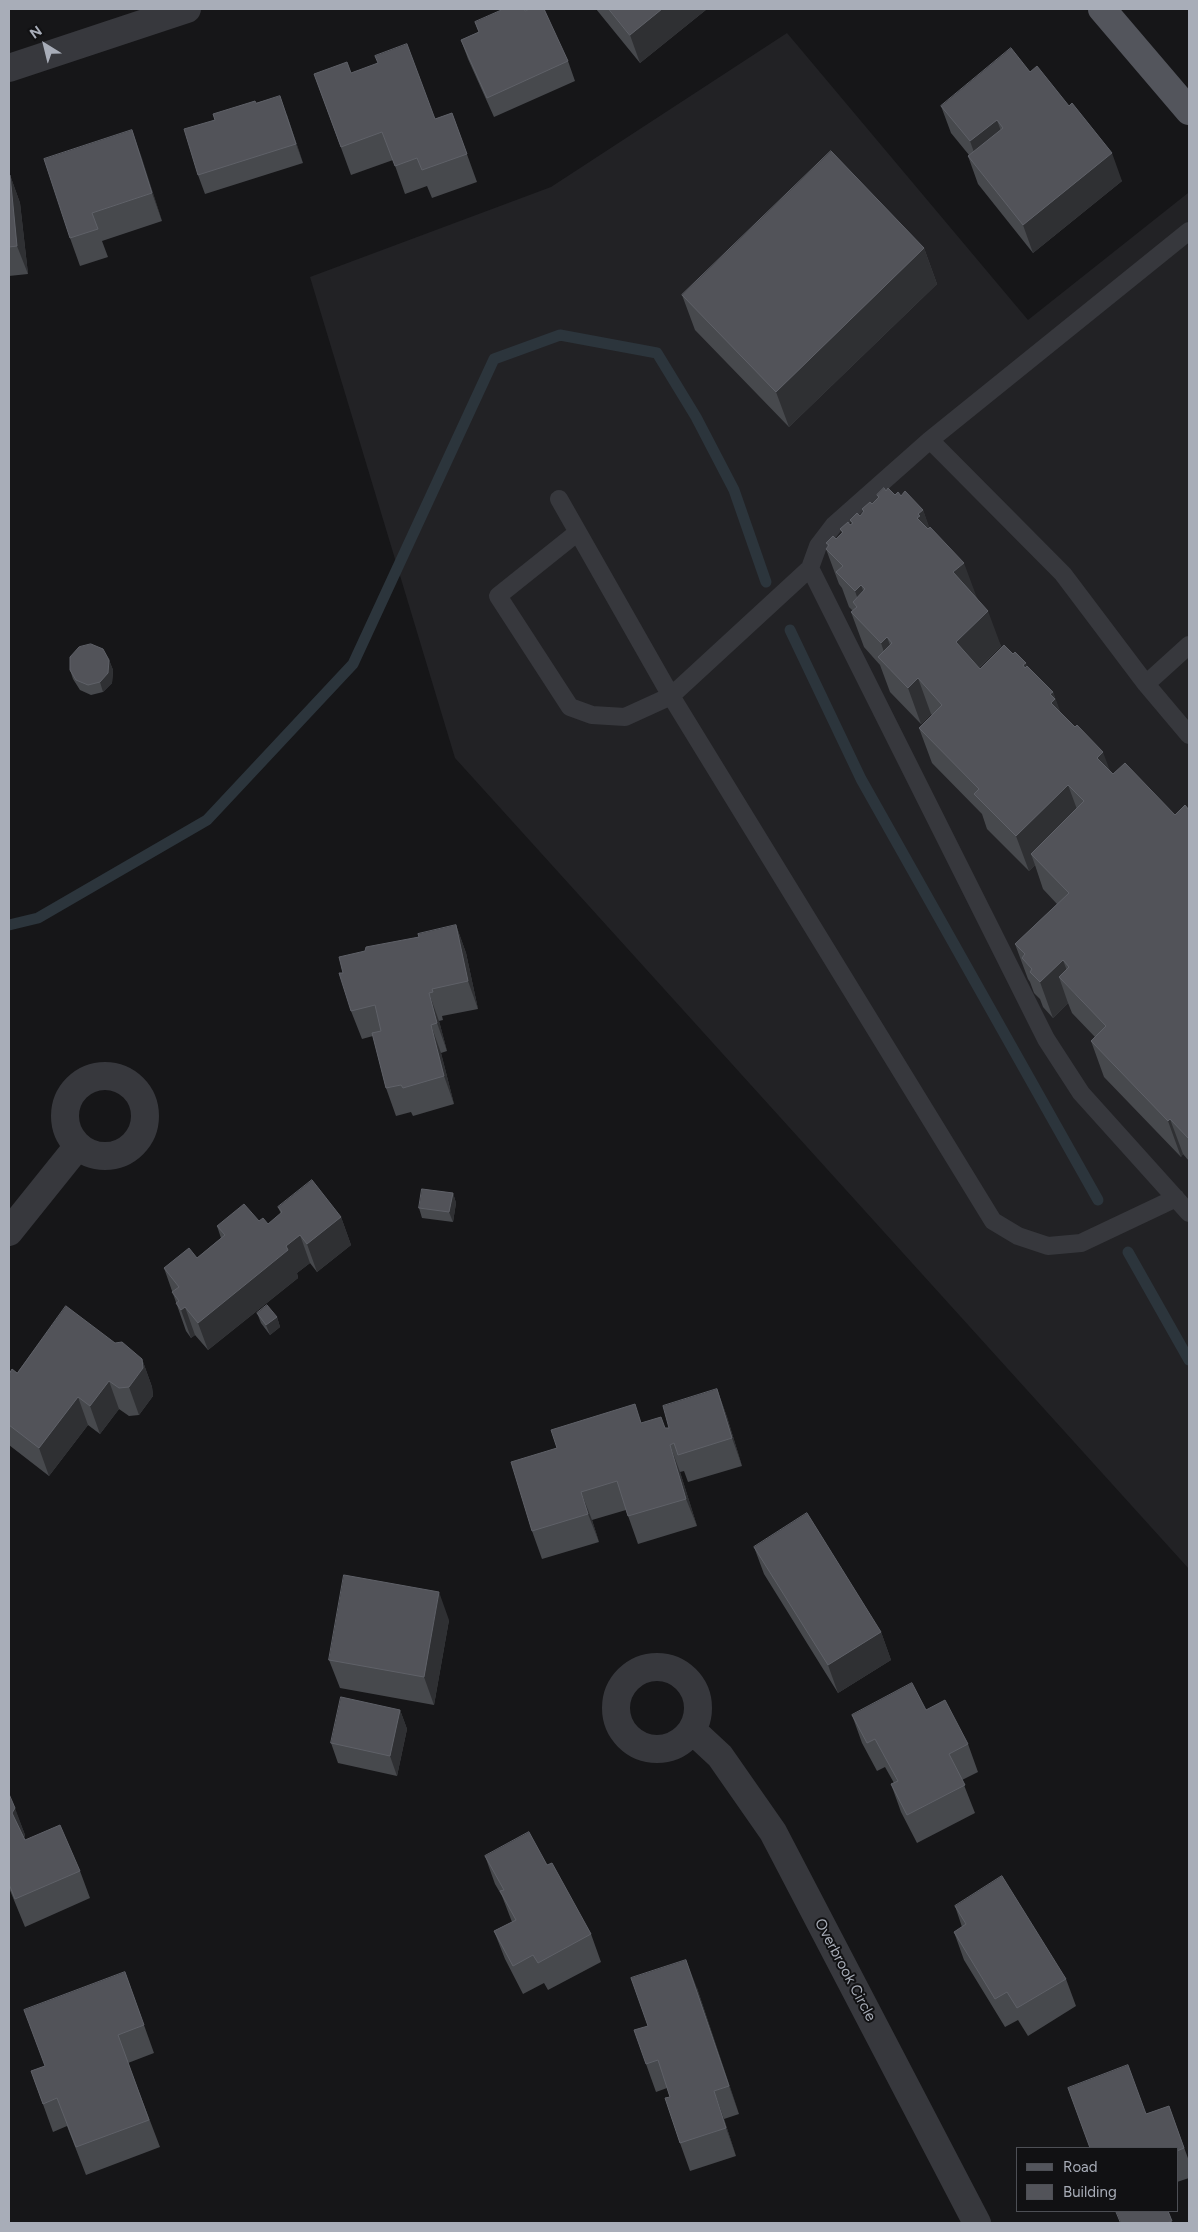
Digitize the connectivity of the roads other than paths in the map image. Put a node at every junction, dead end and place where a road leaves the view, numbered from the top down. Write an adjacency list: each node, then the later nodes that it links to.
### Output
1 (187, 9): 3 (street)
2 (1102, 9): 4 (main road)
3 (9, 68)
4 (1188, 107)
5 (1187, 238): 6 (lane)
6 (930, 440): 9 (lane); 11 (lane)
7 (559, 499): 8 (lane)
8 (578, 532): 12 (lane); 12 (lane)
9 (810, 568): 12 (lane); 15 (lane)
10 (1189, 645): 11 (lane)
11 (1146, 684): 13 (lane)
12 (671, 696): 15 (lane)
13 (1189, 735)
14 (78, 1146): 17 (street)
15 (1176, 1198): 16 (lane)
16 (1189, 1213)
17 (9, 1232)
18 (692, 1730): 19 (street, Overbrook Circle)
19 (977, 2223)

